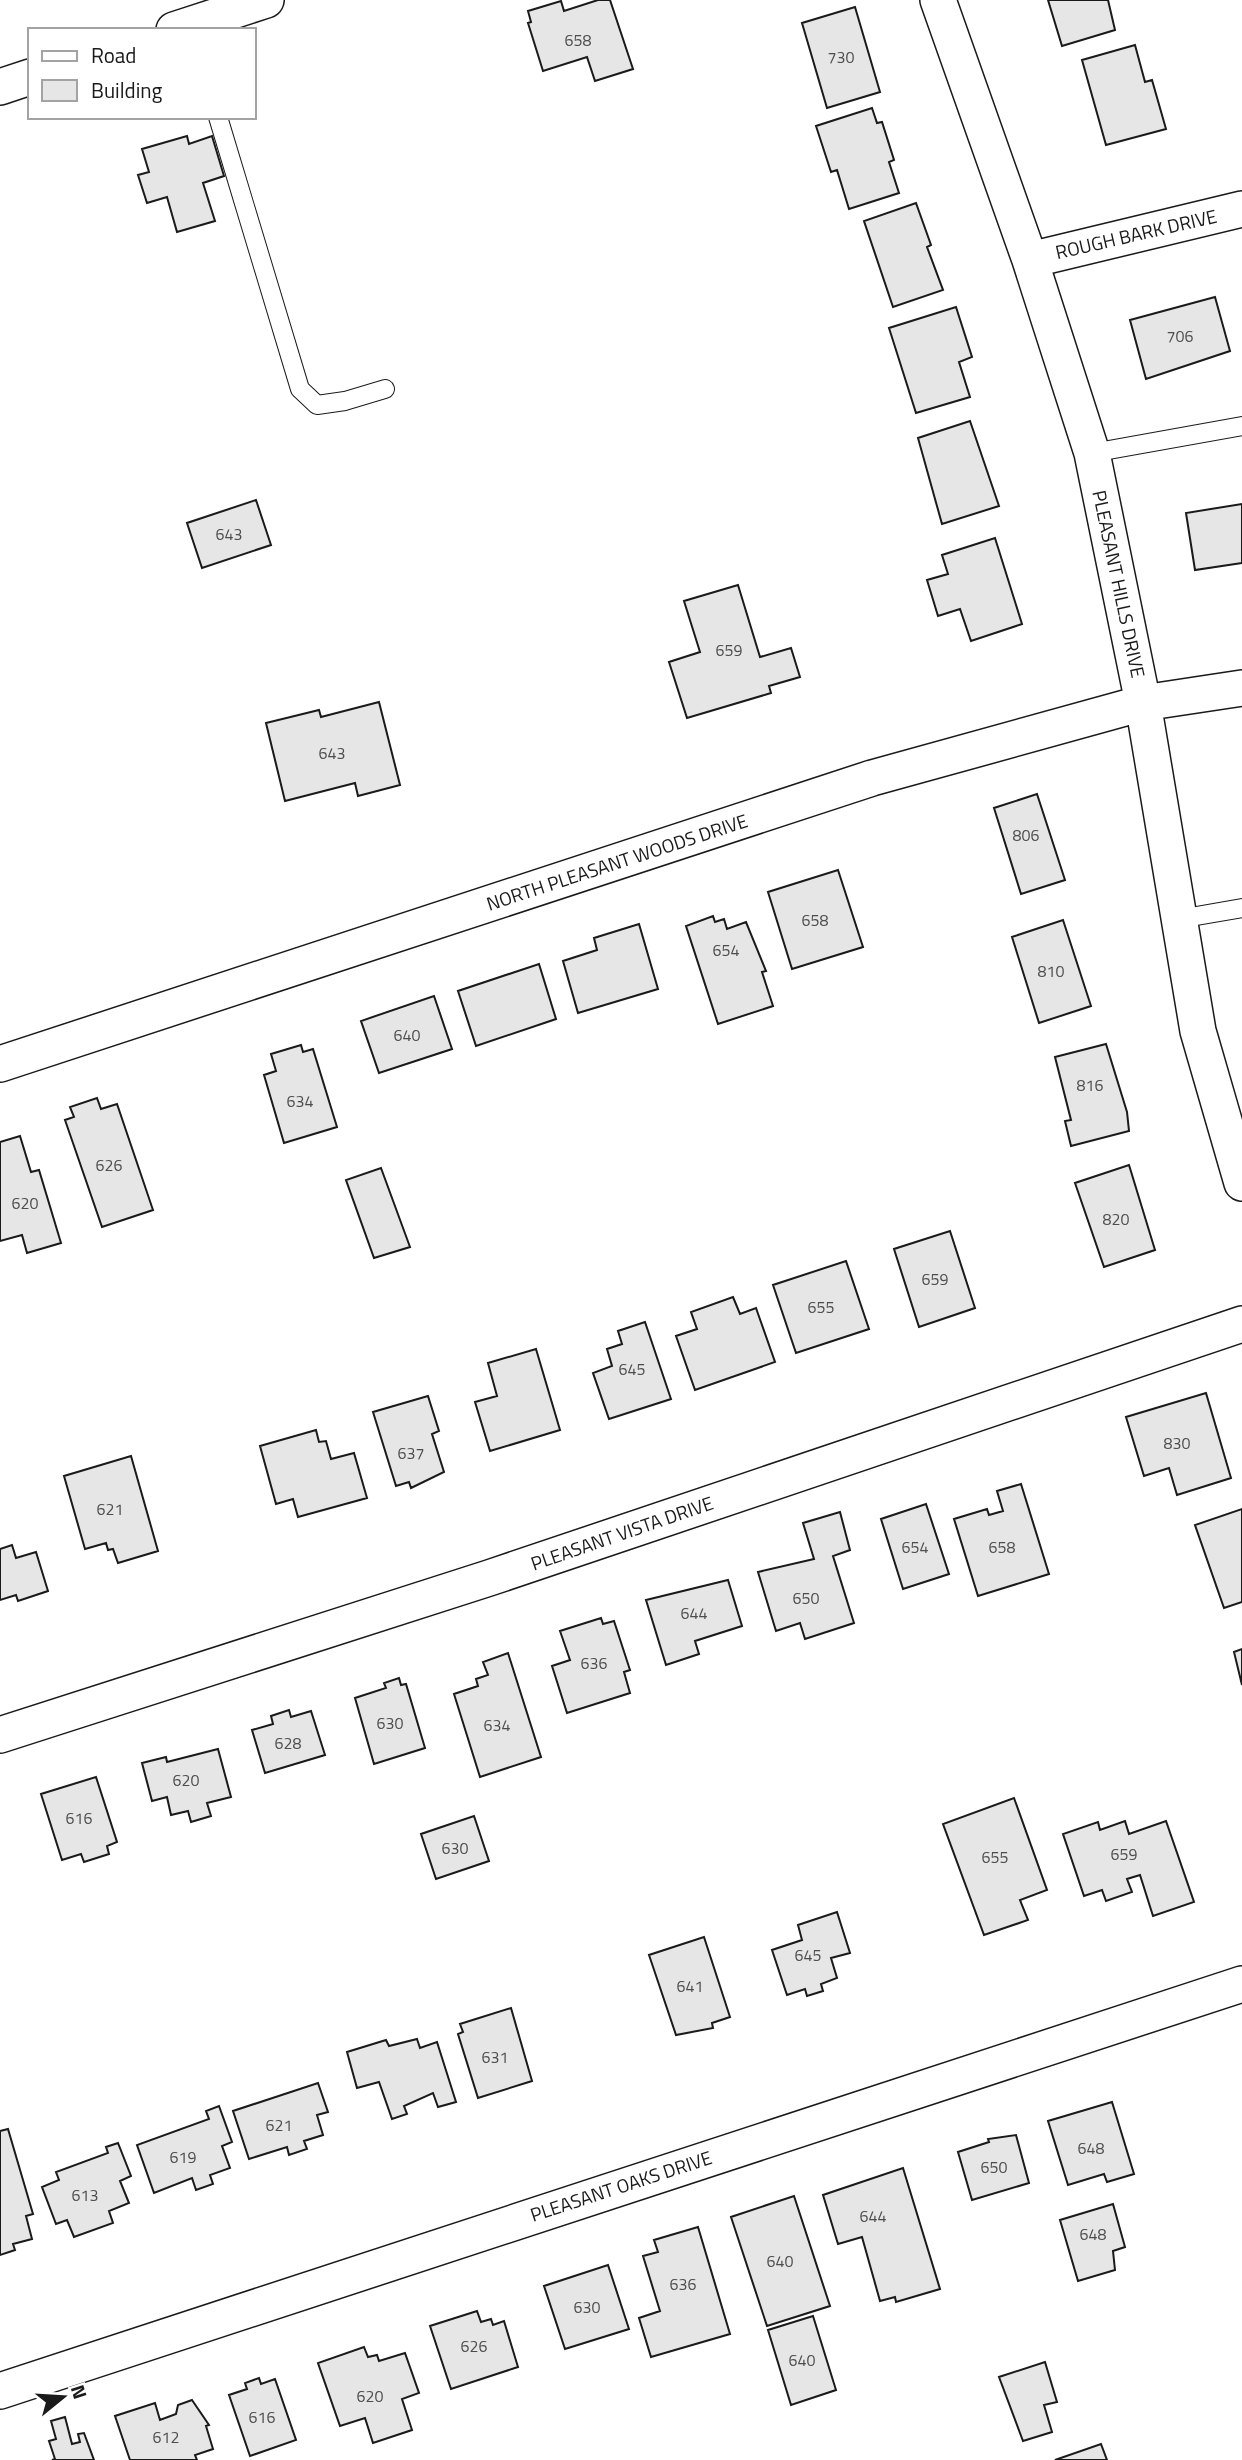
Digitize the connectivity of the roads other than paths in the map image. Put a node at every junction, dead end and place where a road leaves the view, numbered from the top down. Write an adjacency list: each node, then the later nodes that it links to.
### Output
1 (266, 0): 3 (street)
2 (937, 0): 8 (street, PLEASANT HILLS DRIVE)
3 (185, 28)
4 (28, 78): 5 (street)
5 (0, 87)
6 (219, 119): 9 (lane)
7 (1242, 209): 8 (street, ROUGH BARK DRIVE)
8 (1030, 260): 11 (street, PLEASANT HILLS DRIVE)
9 (385, 389)
10 (1242, 426): 11 (lane)
11 (1092, 453): 13 (street, PLEASANT HILLS DRIVE)
12 (1242, 688): 13 (street, NORTH PLEASANT WOODS DRIVE)
13 (1143, 703): 15 (street, PLEASANT HILLS DRIVE); 16 (street, NORTH PLEASANT WOODS DRIVE)
14 (1242, 908): 15 (lane)
15 (1179, 919): 17 (street, PLEASANT HILLS DRIVE)
16 (0, 1064)
17 (1242, 1183)
18 (1242, 1324): 19 (street, PLEASANT VISTA DRIVE)
19 (0, 1735)
20 (1242, 1984): 21 (street, PLEASANT OAKS DRIVE)
21 (0, 2391)

